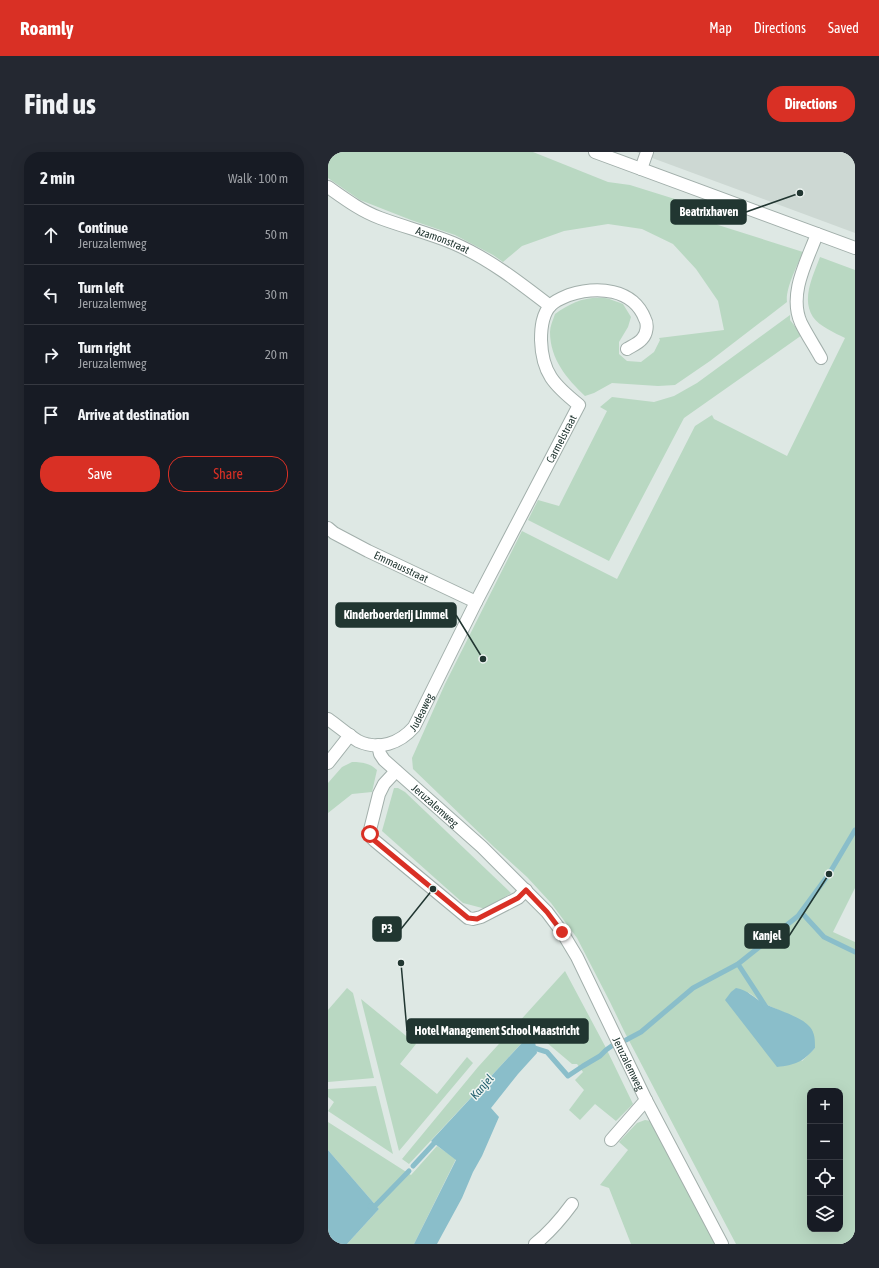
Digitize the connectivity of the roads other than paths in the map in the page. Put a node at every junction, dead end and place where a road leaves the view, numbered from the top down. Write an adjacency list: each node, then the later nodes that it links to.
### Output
1 (596, 152): 3 (street)
2 (647, 152): 3 (street)
3 (641, 169): 5 (street)
4 (328, 187): 7 (street, Azamonstraat)
5 (817, 234): 6 (street); 9 (street)
6 (855, 248)
7 (550, 306): 8 (street); 11 (street, Carmelstraat)
8 (627, 349)
9 (821, 358)
10 (328, 528): 11 (street, Emmausstraat)
11 (476, 602): 14 (street, Judeaweg)
12 (328, 719): 13 (street, Judeaweg)
13 (350, 735): 14 (street, Judeaweg); 15 (street)
14 (378, 745): 16 (street, Jeruzalemweg)
15 (328, 763)
16 (396, 771): 17 (street, Jeruzalemweg); 17 (street)
17 (526, 890): 18 (street, Jeruzalemweg)
18 (646, 1100): 19 (street); 22 (street, Jeruzalemweg)
19 (611, 1140)
20 (572, 1204): 21 (street)
21 (536, 1244)
22 (722, 1244)

